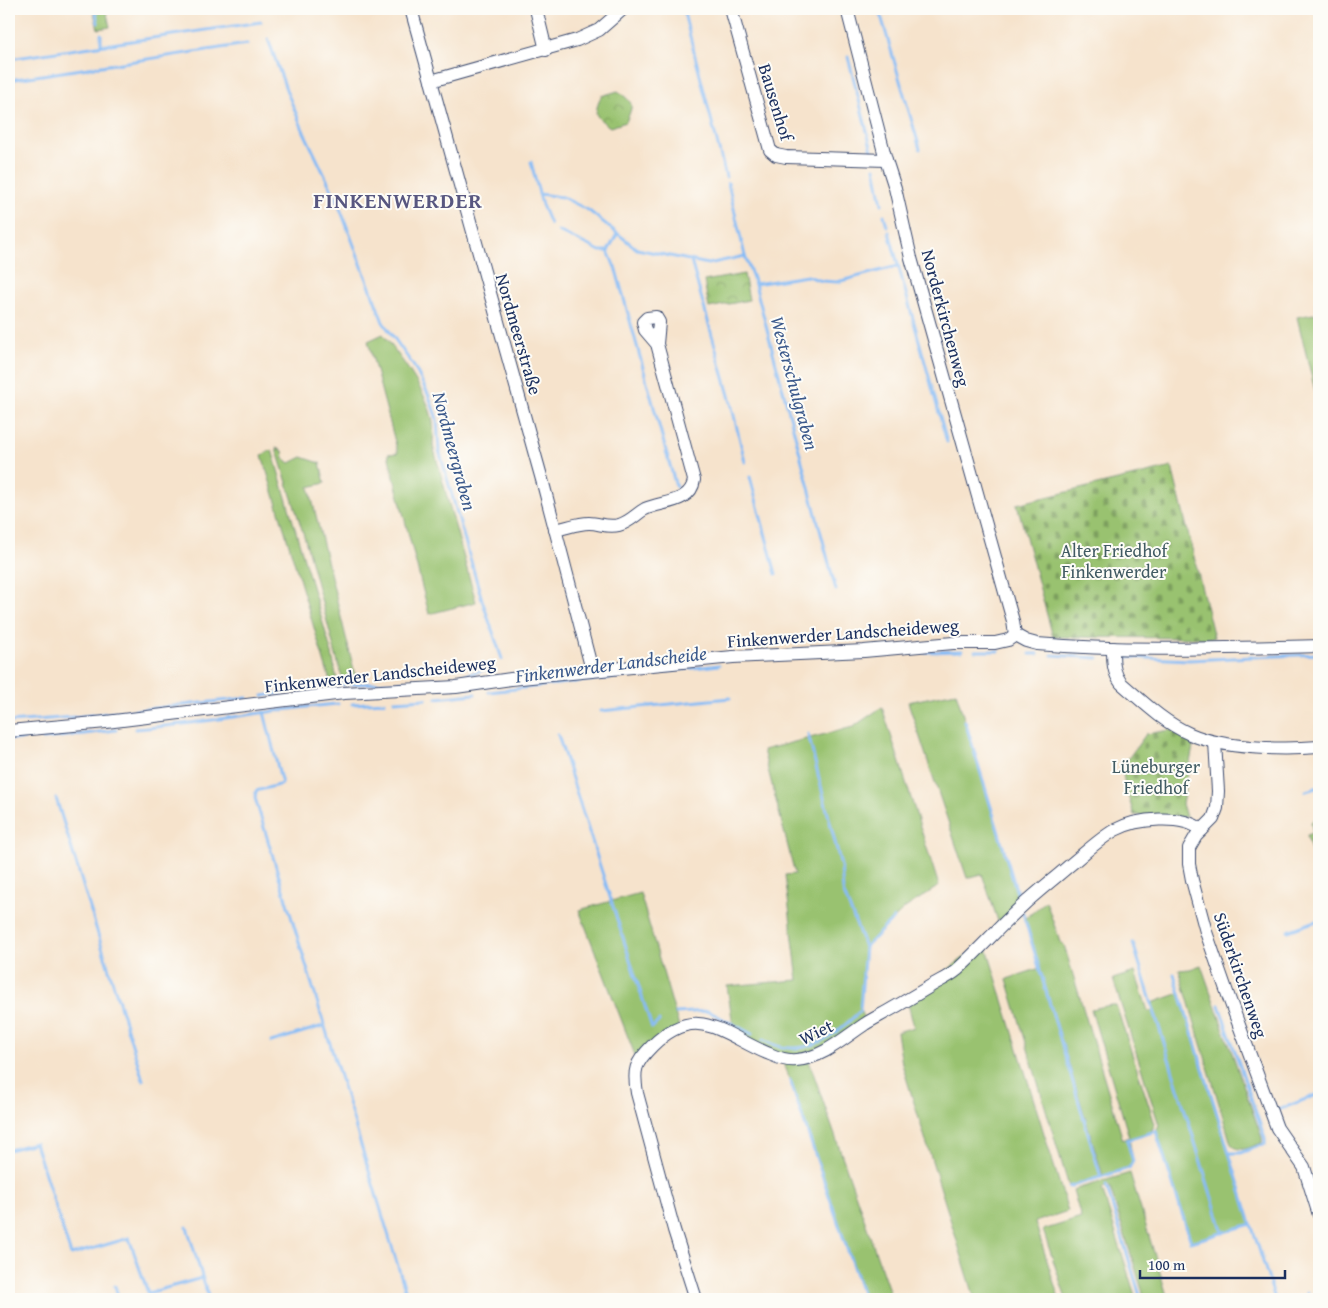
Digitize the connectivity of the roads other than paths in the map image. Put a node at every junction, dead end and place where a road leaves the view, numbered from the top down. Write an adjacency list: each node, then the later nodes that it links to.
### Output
1 (411, 9): 7 (street, Nordmeerstraße)
2 (536, 9): 6 (street)
3 (623, 9): 6 (street)
4 (731, 9): 8 (street, Bausenhof)
5 (847, 9): 8 (street, Norderkirchenweg)
6 (546, 50): 7 (street)
7 (431, 81): 10 (street, Nordmeerstraße)
8 (886, 160): 11 (street, Norderkirchenweg)
9 (657, 344): 10 (street)
10 (555, 530): 14 (street, Nordmeerstraße)
11 (1015, 635): 13 (street); 14 (street, Finkenwerder Landscheideweg)
12 (1319, 646): 13 (street)
13 (1113, 648): 16 (street)
14 (592, 670): 15 (street, Finkenwerder Landscheideweg)
15 (9, 731)
16 (1215, 742): 17 (street); 18 (street, Süderkirchenweg)
17 (1319, 747)
18 (1202, 830): 19 (street, Süderkirchenweg); 20 (street, Wiet)
19 (1319, 1215)
20 (696, 1299)

